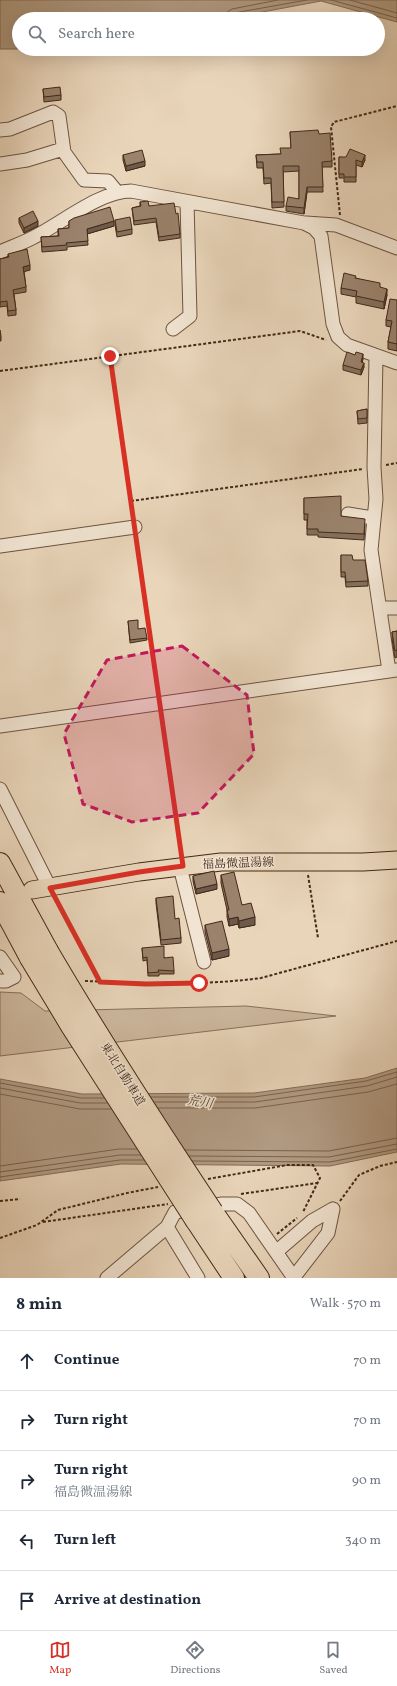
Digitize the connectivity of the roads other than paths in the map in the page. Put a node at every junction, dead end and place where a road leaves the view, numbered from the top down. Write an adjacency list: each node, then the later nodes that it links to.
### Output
1 (0, 130): 2 (street)
2 (63, 149): 3 (street); 4 (street)
3 (0, 164)
4 (117, 192): 5 (street); 8 (street)
5 (187, 202): 6 (street); 9 (street)
6 (304, 223): 7 (street); 10 (street)
7 (397, 248)
8 (0, 252)
9 (173, 329)
10 (376, 356): 11 (street); 13 (street)
11 (397, 363)
12 (348, 514): 13 (street)
13 (373, 518): 16 (street)
14 (135, 527): 15 (street)
15 (0, 546)
16 (380, 608): 17 (street); 18 (street)
17 (397, 608)
18 (393, 670): 19 (street)
19 (0, 726)
20 (0, 789): 24 (street)
21 (397, 860): 23 (main road, 福島微温湯線)
22 (0, 863): 27 (highway, 東北自動車道)
23 (181, 867): 24 (main road, 福島微温湯線); 29 (street)
24 (50, 888): 25 (main road, 福島微温湯線)
25 (32, 890)
26 (0, 902): 27 (highway, 東北自動車道)
27 (39, 954): 35 (highway, 東北自動車道, bridge); 36 (highway, 東北自動車道, bridge)
28 (0, 957): 30 (street)
29 (204, 962)
30 (0, 981)
31 (167, 1227): 32 (street); 33 (street); 34 (street)
32 (276, 1252): 37 (street); 37 (street)
33 (107, 1278)
34 (198, 1278)
35 (234, 1278)
36 (259, 1278)
37 (294, 1278)

